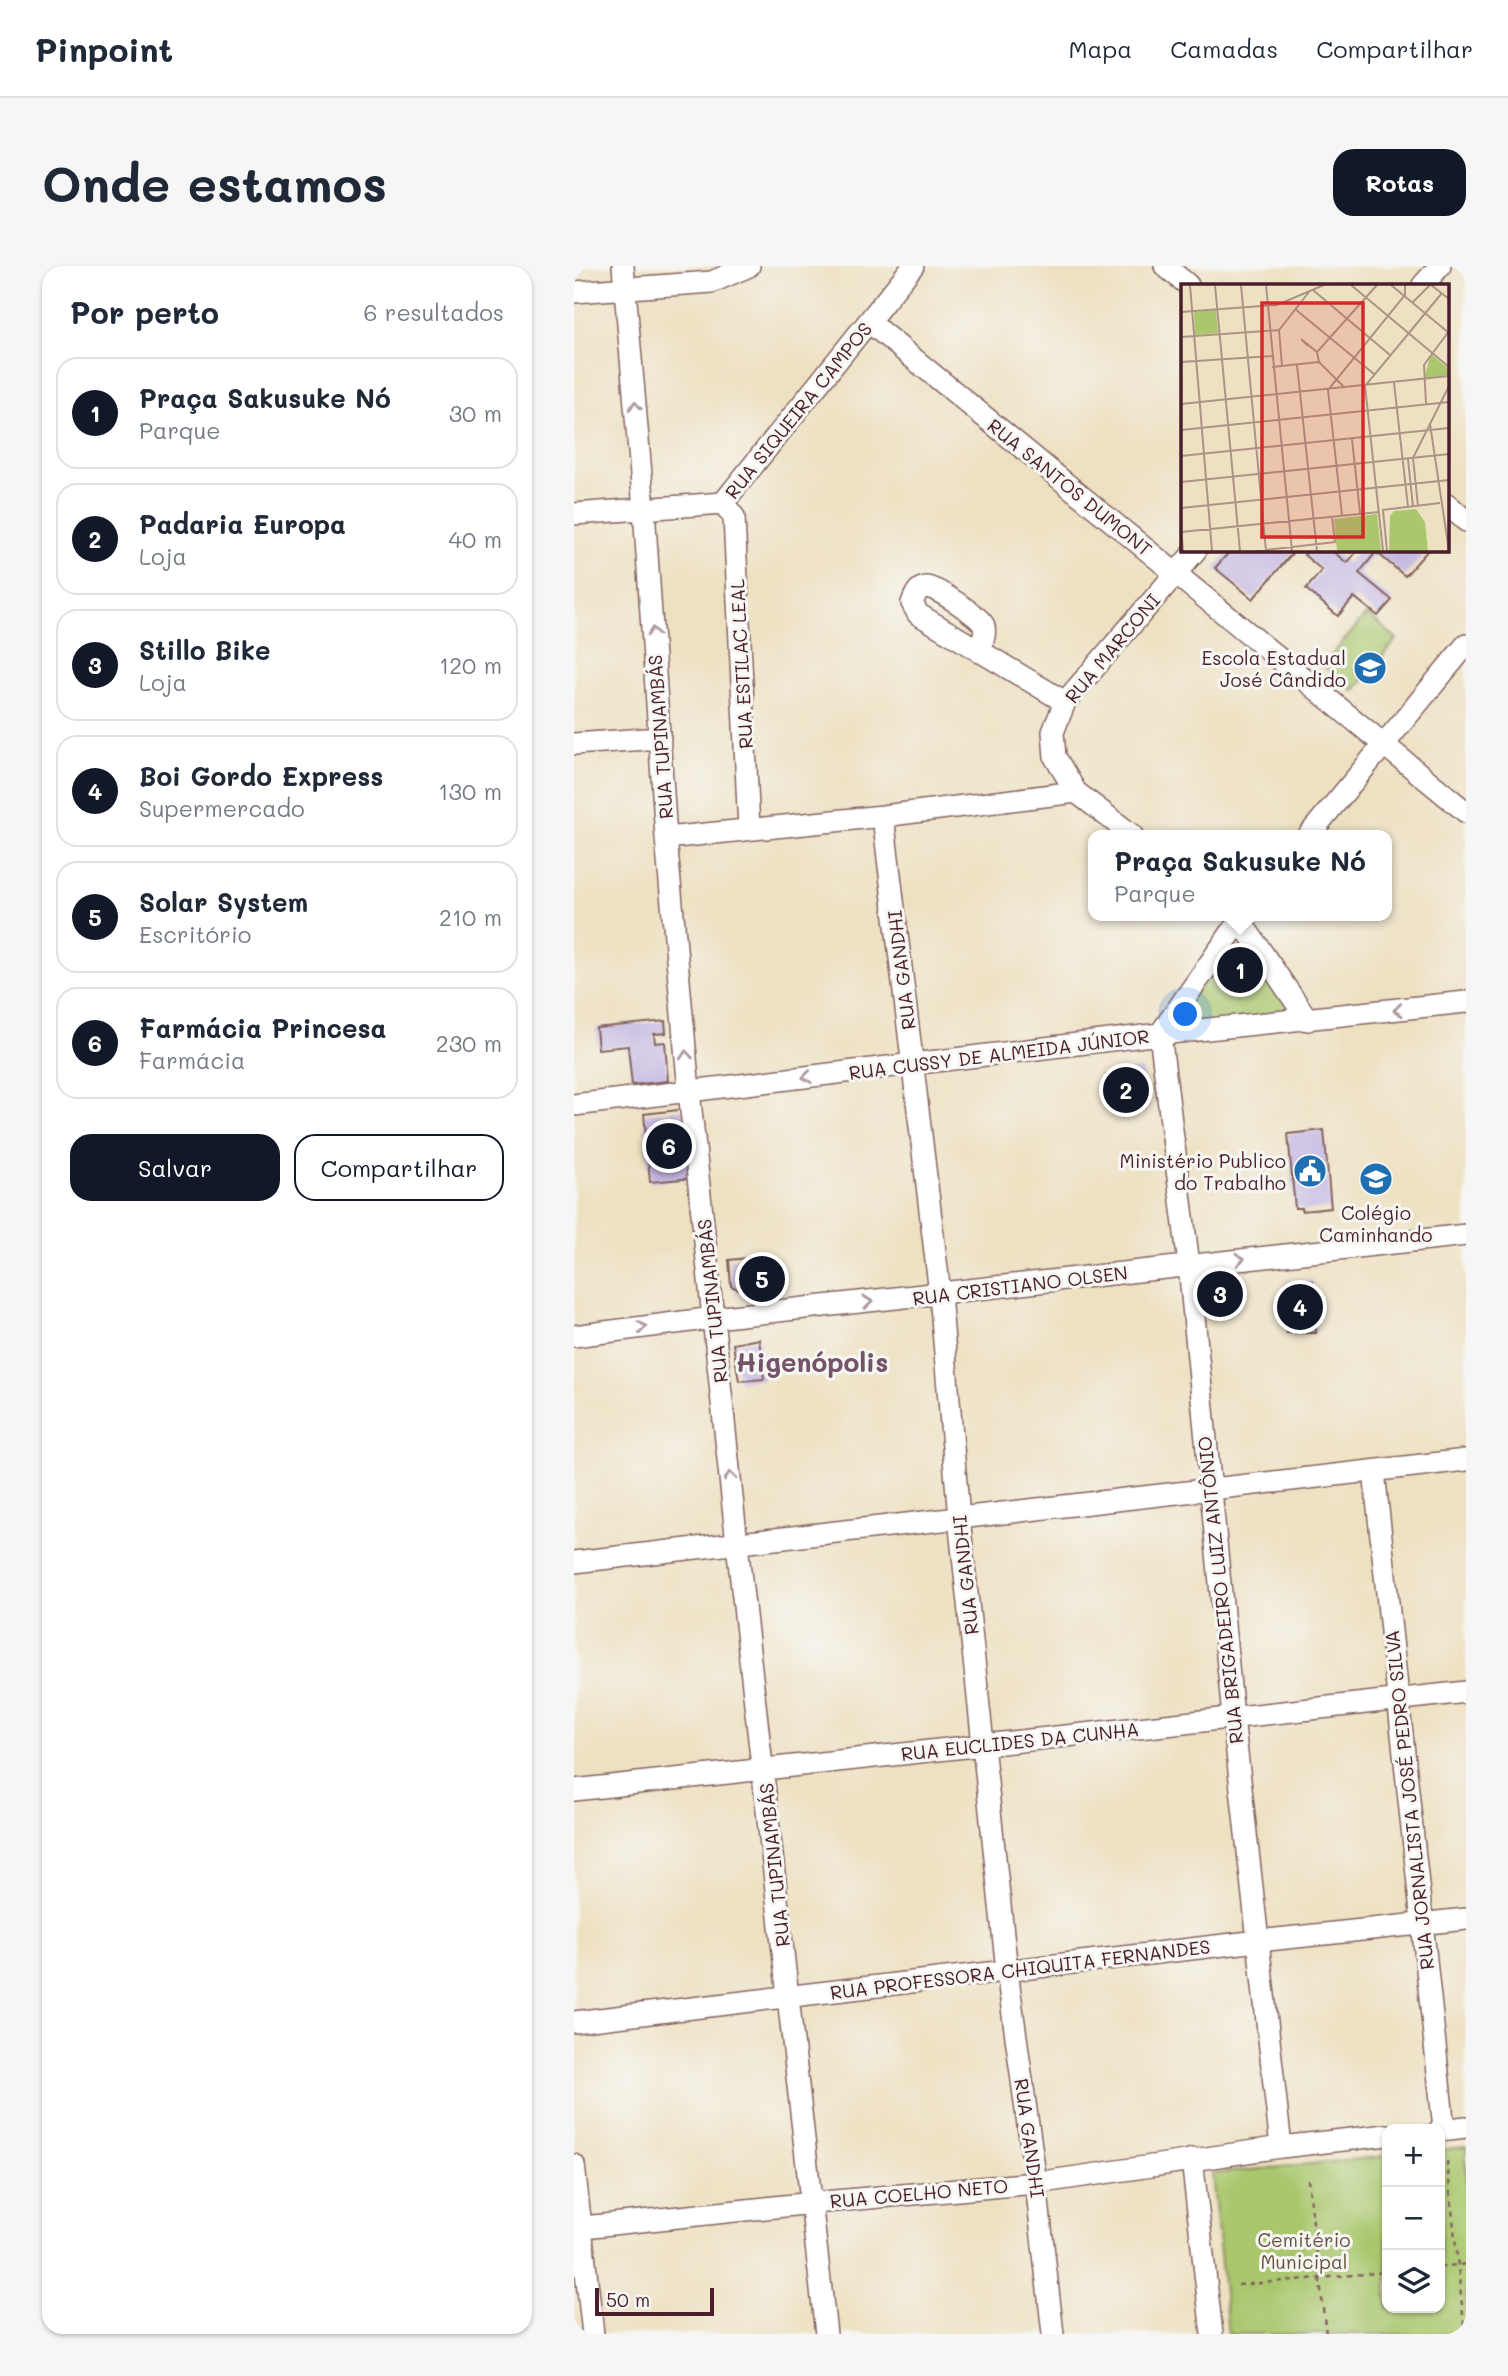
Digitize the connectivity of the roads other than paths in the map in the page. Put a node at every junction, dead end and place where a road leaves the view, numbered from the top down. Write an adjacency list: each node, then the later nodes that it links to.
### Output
1 (623, 266): 8 (street, RUA TUPINAMBÁS)
2 (749, 266): 8 (street)
3 (913, 266): 10 (street, RUA SIQUEIRA CAMPOS)
4 (1165, 266): 6 (street)
5 (1440, 266): 7 (street)
6 (1187, 284)
7 (1424, 284)
8 (625, 289): 9 (street); 13 (street, RUA TUPINAMBÁS, one-way to 8)
9 (574, 292)
10 (869, 322): 11 (street, RUA SIQUEIRA CAMPOS); 17 (street, RUA SANTOS DUMONT)
11 (723, 503): 13 (street, RUA SIQUEIRA CAMPOS); 27 (street, RUA ESTILAC LEAL)
12 (1448, 505): 15 (street)
13 (644, 509): 14 (street, RUA SIQUEIRA CAMPOS); 21 (street, RUA TUPINAMBÁS, one-way to 13)
14 (574, 514)
15 (1466, 521)
16 (1195, 551): 17 (street, RUA MARCONI)
17 (1175, 573): 20 (street, RUA MARCONI); 23 (street, RUA SANTOS DUMONT)
18 (1466, 645): 23 (street)
19 (980, 652): 20 (street)
20 (1065, 702): 24 (street, RUA MARCONI)
21 (660, 738): 22 (street); 30 (street, RUA TUPINAMBÁS)
22 (574, 744)
23 (1384, 744): 25 (street, RUA SANTOS DUMONT); 29 (street)
24 (1076, 792): 26 (street); 28 (street)
25 (1466, 811)
26 (883, 816): 27 (street); 36 (street, RUA GANDHI)
27 (749, 829): 30 (street)
28 (1125, 830)
29 (1313, 830)
30 (666, 838): 37 (street, RUA TUPINAMBÁS, one-way to 30)
31 (1238, 921): 35 (street)
32 (1244, 921): 34 (street)
33 (1466, 1002): 34 (street, RUA CUSSY DE ALMEIDA JÚNIOR, one-way to 34)
34 (1308, 1020): 35 (street, RUA CUSSY DE ALMEIDA JÚNIOR)
35 (1160, 1034): 36 (street, RUA CUSSY DE ALMEIDA JÚNIOR); 40 (street, RUA BRIGADEIRO LUIZ ANTÔNIO)
36 (912, 1064): 37 (street, RUA CUSSY DE ALMEIDA JÚNIOR, one-way to 37); 41 (street, RUA GANDHI)
37 (689, 1091): 38 (street, RUA CUSSY DE ALMEIDA JÚNIOR); 42 (street, RUA TUPINAMBÁS)
38 (574, 1105)
39 (1466, 1235): 40 (street, RUA CRISTIANO OLSEN, one-way to 39)
40 (1189, 1265): 41 (street, RUA CRISTIANO OLSEN); 46 (street, RUA BRIGADEIRO LUIZ ANTÔNIO)
41 (940, 1294): 42 (street, RUA CRISTIANO OLSEN, one-way to 41); 47 (street, RUA GANDHI)
42 (714, 1318): 43 (street, RUA CRISTIANO OLSEN, one-way to 42); 48 (street, RUA TUPINAMBÁS, one-way to 42)
43 (574, 1336)
44 (1466, 1460): 45 (street)
45 (1374, 1471): 46 (street); 51 (street, RUA JORNALISTA JOSÉ PEDRO SILVA)
46 (1209, 1490): 47 (street); 52 (street, RUA BRIGADEIRO LUIZ ANTÔNIO)
47 (959, 1518): 48 (street); 53 (street, RUA GANDHI)
48 (737, 1544): 49 (street); 54 (street, RUA TUPINAMBÁS)
49 (574, 1562)
50 (1466, 1692): 51 (street, RUA EUCLIDES DA CUNHA)
51 (1398, 1699): 52 (street, RUA EUCLIDES DA CUNHA); 57 (street, RUA JORNALISTA JOSÉ PEDRO SILVA)
52 (1233, 1717): 53 (street, RUA EUCLIDES DA CUNHA); 58 (street, RUA BRIGADEIRO LUIZ ANTÔNIO)
53 (983, 1745): 54 (street, RUA EUCLIDES DA CUNHA); 59 (street, RUA GANDHI)
54 (764, 1769): 55 (street, RUA EUCLIDES DA CUNHA); 60 (street, RUA TUPINAMBÁS)
55 (574, 1790)
56 (1466, 1919): 57 (street, RUA PROFESSORA CHIQUITA FERNANDES)
57 (1422, 1923): 58 (street, RUA PROFESSORA CHIQUITA FERNANDES); 62 (street, RUA JORNALISTA JOSÉ PEDRO SILVA)
58 (1258, 1941): 59 (street, RUA PROFESSORA CHIQUITA FERNANDES); 66 (street, RUA BRIGADEIRO LUIZ ANTÔNIO)
59 (1007, 1971): 60 (street, RUA PROFESSORA CHIQUITA FERNANDES); 69 (street, RUA GANDHI)
60 (788, 1997): 61 (street, RUA PROFESSORA CHIQUITA FERNANDES); 70 (street, RUA TUPINAMBÁS)
61 (574, 2022)
62 (1442, 2124)
63 (1466, 2127): 64 (street)
64 (1445, 2129)
65 (1382, 2136): 66 (street, RUA COELHO NETO)
66 (1281, 2147): 67 (street, RUA COELHO NETO)
67 (1192, 2159): 69 (street, RUA COELHO NETO); 75 (street)
68 (574, 2165): 71 (street)
69 (1037, 2183): 70 (street, RUA COELHO NETO); 74 (street, RUA GANDHI)
70 (813, 2203): 71 (street, RUA COELHO NETO); 73 (street, RUA TUPINAMBÁS)
71 (577, 2228): 72 (street)
72 (593, 2334)
73 (826, 2334)
74 (1053, 2334)
75 (1212, 2334)

